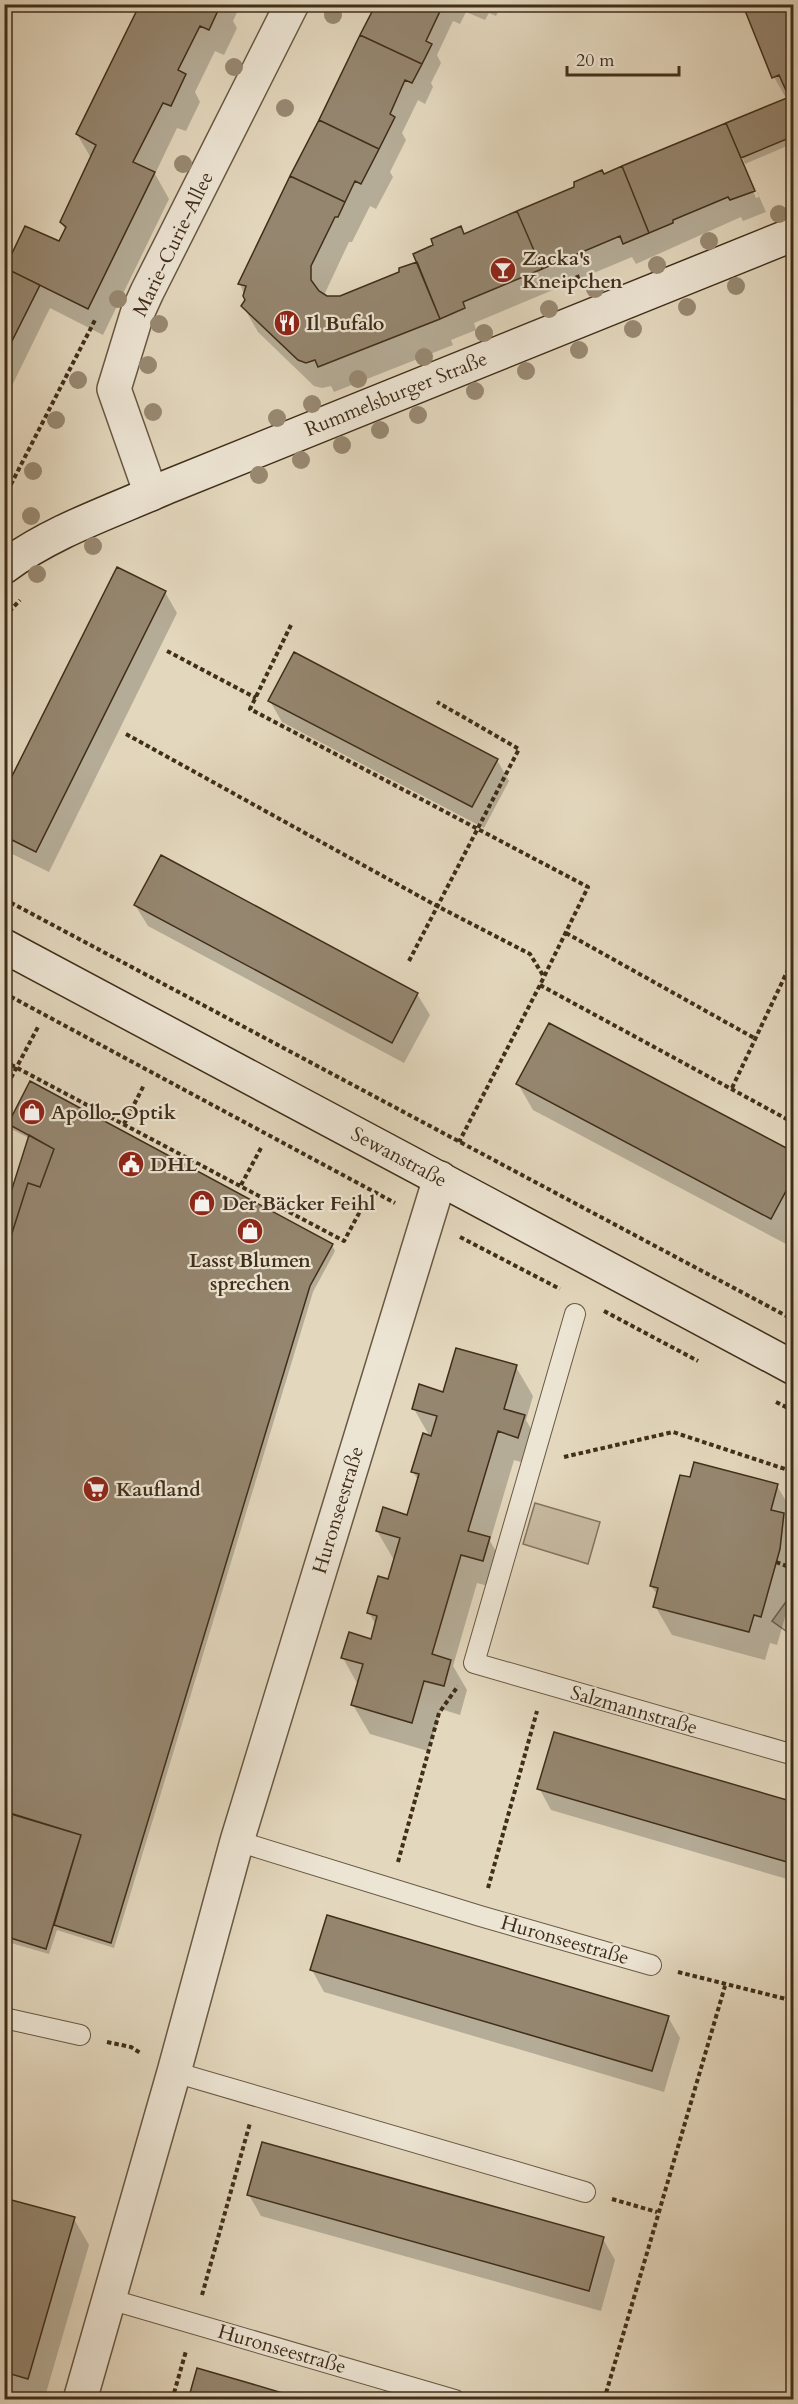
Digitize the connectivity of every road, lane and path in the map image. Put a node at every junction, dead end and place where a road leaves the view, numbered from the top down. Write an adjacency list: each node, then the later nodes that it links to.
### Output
1 (292, 4): 4 (street, Marie-Curie-Allee)
2 (794, 234): 4 (street, Rummelsburger Straße)
3 (98, 314): 5 (path)
4 (151, 494): 6 (street, Rummelsburger Straße)
5 (4, 498)
6 (4, 567)
7 (291, 625): 9 (path)
8 (167, 651): 9 (path)
9 (255, 698): 12 (path)
10 (436, 702): 12 (path)
11 (126, 734): 14 (path)
12 (477, 830): 14 (path); 15 (path)
13 (4, 898): 44 (path)
14 (437, 906): 18 (path); 20 (path)
15 (566, 933): 20 (path); 24 (path)
16 (4, 946): 36 (street, Sewanstraße)
17 (794, 957): 19 (path)
18 (409, 961)
19 (792, 965): 24 (path)
20 (544, 977): 21 (path)
21 (540, 985): 28 (path); 32 (path)
22 (4, 993): 39 (path)
23 (38, 1027): 26 (path)
24 (756, 1039): 28 (path)
25 (4, 1061): 26 (path)
26 (17, 1068): 29 (path); 31 (path)
27 (144, 1084): 31 (path)
28 (732, 1088): 30 (path)
29 (4, 1091)
30 (794, 1123)
31 (124, 1124): 37 (path)
32 (468, 1125)
33 (4, 1148): 35 (path)
34 (261, 1148): 37 (path)
35 (4, 1167)
36 (440, 1178): 46 (street, Sewanstraße); 57 (street, Huronseestraße)
37 (240, 1185): 38 (path)
38 (364, 1204)
39 (403, 1208)
40 (481, 1248): 41 (path)
41 (562, 1290)
42 (603, 1311): 45 (path)
43 (575, 1314): 49 (lane)
44 (794, 1320)
45 (698, 1361)
46 (794, 1368)
47 (772, 1400): 48 (path)
48 (794, 1411)
49 (531, 1464): 50 (path); 54 (lane)
50 (794, 1472)
51 (794, 1540): 53 (path)
52 (776, 1562): 53 (path)
53 (792, 1568)
54 (474, 1663): 55 (lane, Salzmannstraße); 58 (path)
55 (545, 1684): 56 (lane, Salzmannstraße); 59 (path)
56 (794, 1755)
57 (237, 1841): 58 (lane, Huronseestraße); 65 (street, Huronseestraße)
58 (390, 1889): 59 (lane, Huronseestraße)
59 (480, 1916): 60 (lane, Huronseestraße)
60 (651, 1965): 61 (path)
61 (725, 1986): 62 (path); 68 (path)
62 (794, 2001)
63 (4, 2018): 64 (lane)
64 (80, 2035): 65 (path)
65 (174, 2073): 66 (lane); 69 (street, Huronseestraße)
66 (258, 2096): 67 (lane); 70 (path)
67 (585, 2192): 68 (path)
68 (657, 2212): 74 (path)
69 (109, 2299): 70 (lane, Huronseestraße); 71 (street, Huronseestraße)
70 (194, 2324): 72 (path); 73 (lane, Huronseestraße)
71 (80, 2400)
72 (172, 2400)
73 (455, 2400)
74 (604, 2400)

